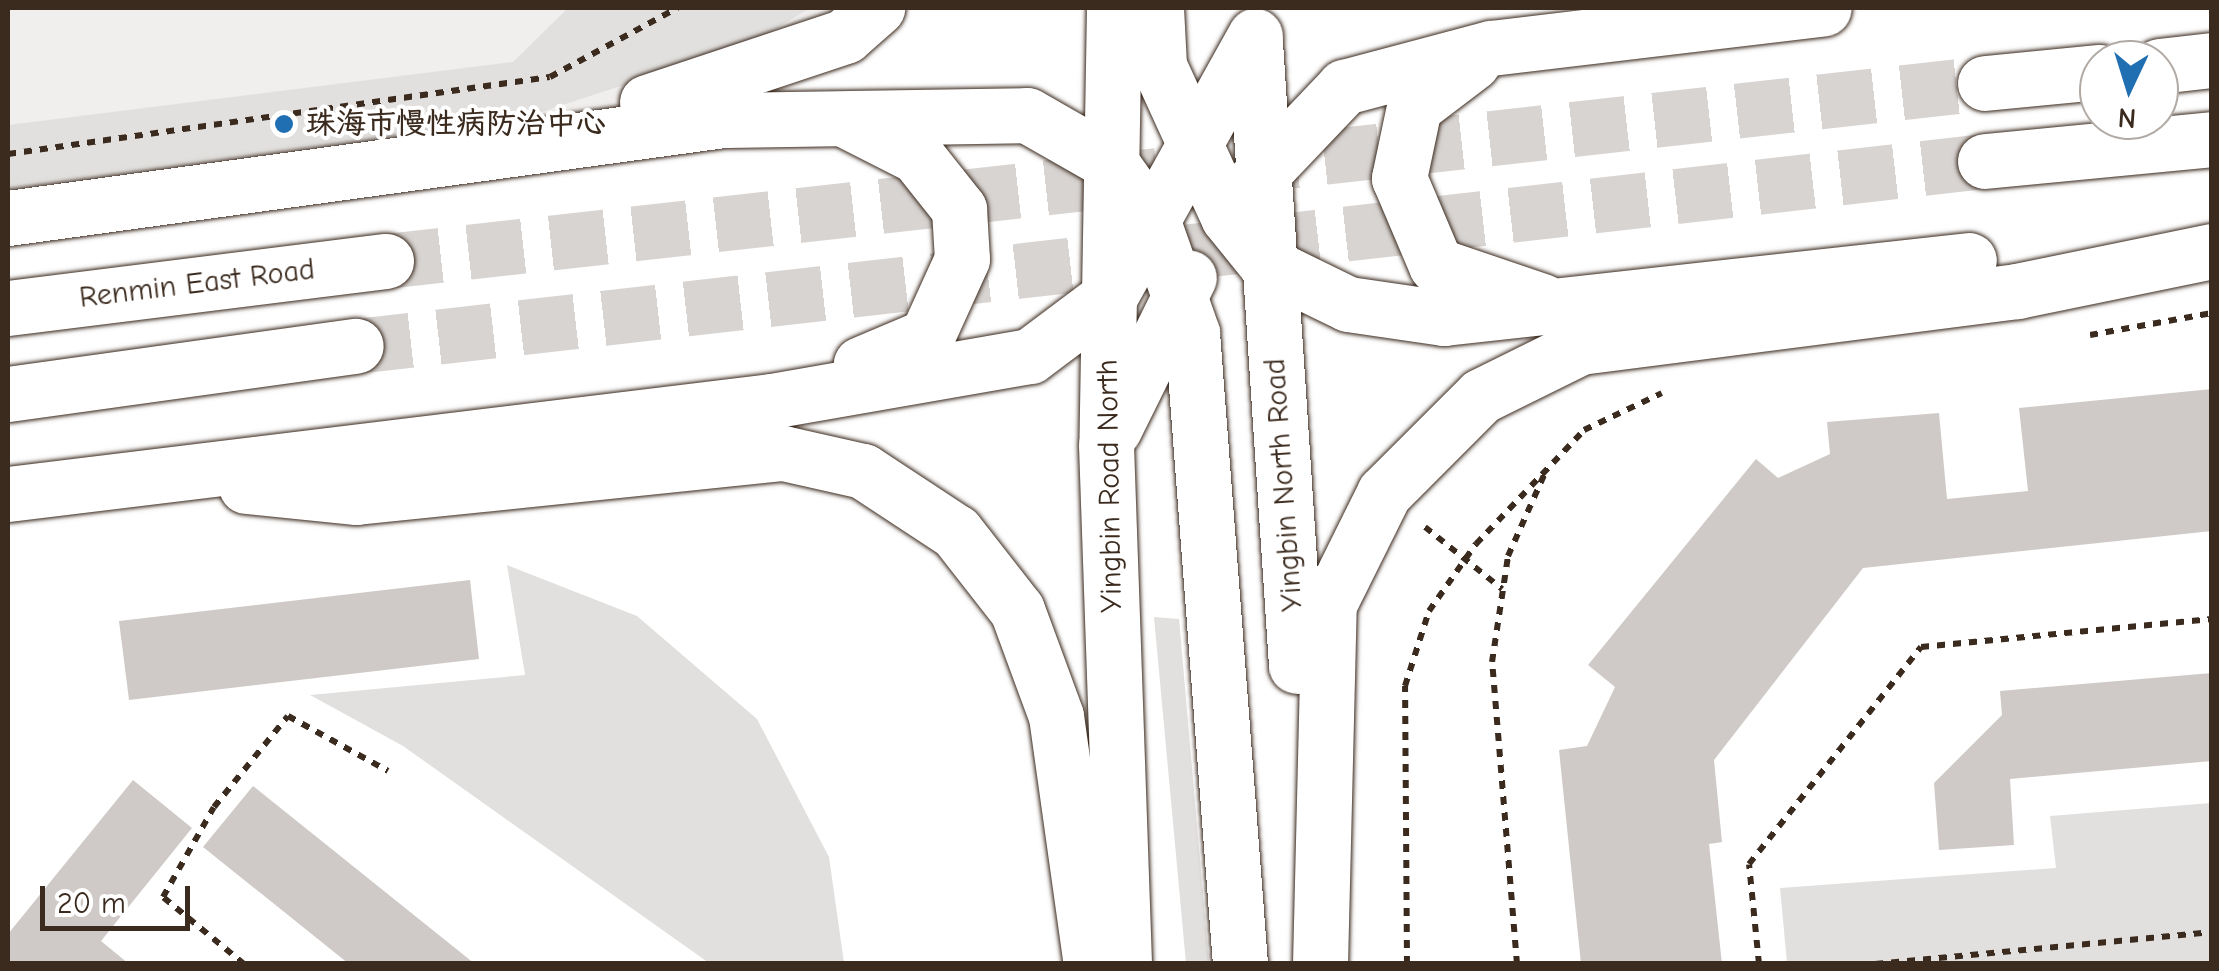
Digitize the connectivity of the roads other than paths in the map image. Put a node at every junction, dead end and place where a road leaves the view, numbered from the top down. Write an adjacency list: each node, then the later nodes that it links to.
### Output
1 (877, 8): 14 (main road)
2 (1114, 8): 16 (main road, Yingbin Road North)
3 (1156, 8): 13 (main road)
4 (1824, 8): 6 (main road)
5 (1256, 22): 13 (main road); 17 (main road, Yingbin North Road)
6 (1491, 48): 17 (main road); 27 (main road)
7 (2212, 60): 8 (main road)
8 (2179, 64)
9 (2079, 74): 10 (main road)
10 (1985, 83)
11 (836, 115): 14 (main road); 16 (main road); 31 (main road)
12 (2212, 139): 15 (main road)
13 (1196, 156): 18 (main road); 20 (main road)
14 (420, 161): 19 (main road)
15 (1985, 162)
16 (1111, 163): 20 (main road); 26 (main road, Yingbin Road North)
17 (1258, 172): 18 (main road); 24 (main road, Yingbin North Road)
18 (1228, 217): 24 (main road); 25 (main road)
19 (8, 218)
20 (1153, 222): 25 (main road); 26 (main road)
21 (2212, 235): 27 (main road)
22 (2212, 251): 39 (main road)
23 (386, 261): 28 (main road, Renmin East Road)
24 (1266, 264): 27 (main road); 38 (main road, Yingbin North Road)
25 (1183, 287): 32 (main road); 37 (main road)
26 (1110, 296): 31 (main road); 32 (main road, Yingbin Road North)
27 (1551, 304)
28 (8, 308)
29 (356, 346): 30 (main road)
30 (8, 394)
31 (771, 401): 33 (main road)
32 (1106, 445): 36 (main road, Yingbin Road North)
33 (143, 476): 34 (main road); 35 (main road)
34 (8, 494)
35 (1091, 964)
36 (1124, 964)
37 (1240, 964)
38 (1310, 964)
39 (1320, 964)

